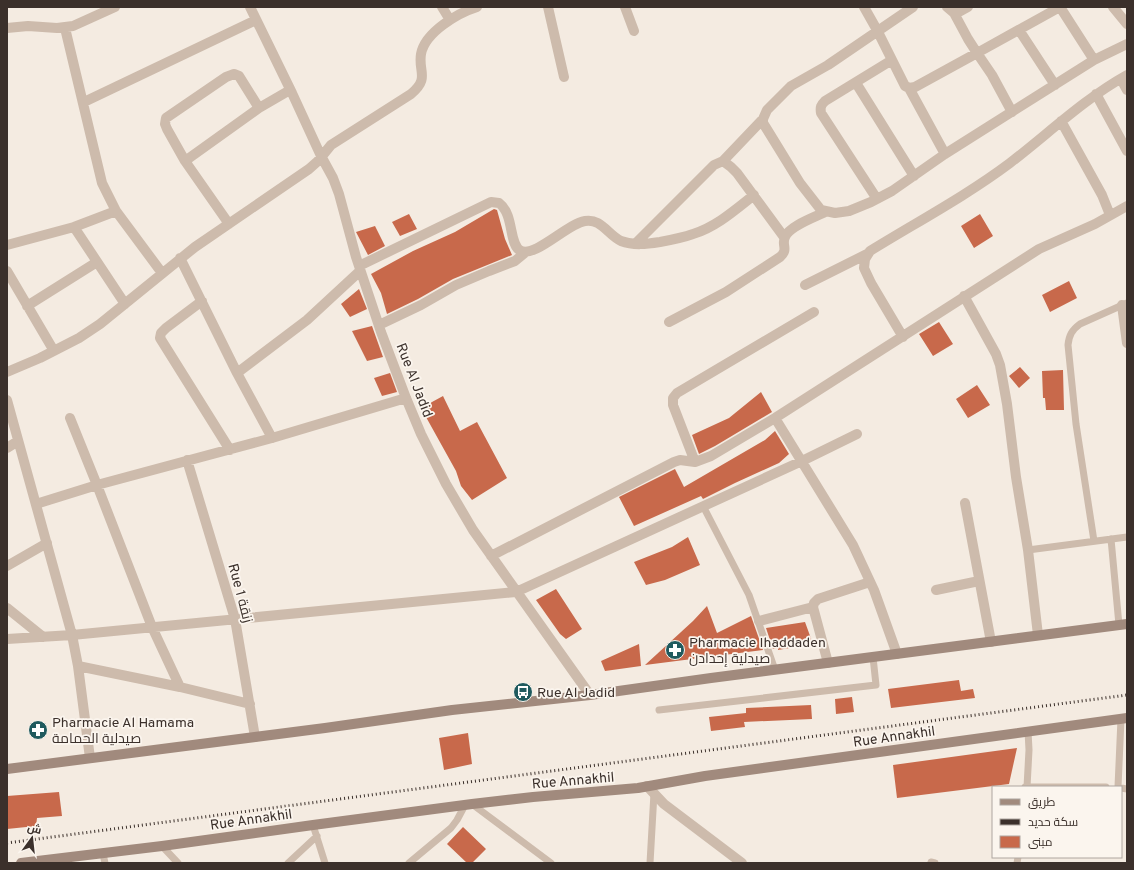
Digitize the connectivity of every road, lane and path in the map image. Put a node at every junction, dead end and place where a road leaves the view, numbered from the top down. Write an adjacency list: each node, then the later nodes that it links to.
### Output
1 (115, 7): 17 (street)
2 (250, 7): 13 (street, Rue Al Jadid)
3 (442, 7): 14 (street)
4 (476, 7): 14 (street)
5 (548, 7): 25 (street)
6 (625, 7): 20 (street)
7 (864, 7): 18 (street)
8 (914, 7): 18 (street)
9 (968, 7): 12 (street)
10 (1060, 7): 19 (street); 24 (street)
11 (1113, 7): 15 (street)
12 (951, 10): 22 (street)
13 (256, 20): 30 (street, Rue Al Jadid); 33 (street)
14 (450, 20): 40 (street)
15 (1127, 24)
16 (7, 28): 17 (street)
17 (66, 28): 33 (street)
18 (877, 30): 23 (street); 36 (street)
19 (1019, 30): 22 (street); 28 (street)
20 (634, 32)
21 (1127, 44): 24 (street)
22 (978, 53): 29 (street); 35 (street)
23 (892, 60): 27 (street); 29 (street)
24 (1094, 60): 28 (street)
25 (564, 77)
26 (1124, 77): 31 (street); 32 (street)
27 (856, 83): 43 (street); 45 (street)
28 (1054, 85): 35 (street)
29 (909, 88): 39 (street)
30 (290, 90): 34 (street); 40 (street, Rue Al Jadid)
31 (1127, 90)
32 (1096, 94): 37 (street); 38 (street)
33 (84, 102): 47 (street)
34 (259, 108): 41 (street); 41 (street)
35 (1012, 112): 39 (street)
36 (763, 119): 42 (street); 48 (street)
37 (1061, 121): 49 (street); 56 (street)
38 (1127, 151)
39 (946, 154): 43 (street)
40 (321, 156): 50 (street); 59 (street, Rue Al Jadid)
41 (185, 161): 50 (street)
42 (723, 161): 44 (street); 53 (street)
43 (914, 176): 45 (street)
44 (754, 195): 52 (street); 53 (street)
45 (877, 199): 48 (street)
46 (1127, 206): 49 (street)
47 (116, 211): 51 (street); 61 (street)
48 (825, 212): 52 (street)
49 (1110, 215): 63 (street)
50 (229, 224): 57 (street)
51 (74, 227): 54 (street); 58 (street)
52 (784, 237): 69 (street)
53 (635, 244): 55 (street)
54 (7, 245)
55 (526, 252): 59 (street); 70 (street)
56 (867, 254): 62 (street); 71 (street)
57 (180, 258): 61 (street); 64 (street)
58 (97, 262): 65 (street); 67 (street)
59 (360, 268): 70 (street, Rue Al Jadid); 75 (street)
60 (7, 271): 67 (street)
61 (162, 273): 65 (street)
62 (805, 284)
63 (964, 296): 71 (street); 96 (street)
64 (202, 301): 75 (street); 84 (street)
65 (125, 304): 73 (street)
66 (1124, 304): 72 (street); 94 (lane)
67 (27, 306): 73 (street)
68 (814, 312): 87 (street)
69 (669, 322)
70 (379, 325): 76 (street, Rue Al Jadid)
71 (903, 337): 79 (street)
72 (1127, 343)
73 (54, 351): 74 (street)
74 (7, 372)
75 (237, 373): 81 (street)
76 (406, 398): 81 (street); 97 (street, Rue Al Jadid)
77 (7, 400): 82 (street)
78 (70, 418): 88 (street)
79 (776, 418): 86 (street); 87 (street)
80 (857, 434): 86 (street)
81 (272, 438): 84 (street)
82 (18, 441): 83 (street); 90 (street)
83 (7, 448)
84 (230, 450): 85 (street)
85 (187, 460): 88 (street); 105 (street, Rue 1 زنقة)
86 (802, 461): 91 (street); 100 (street)
87 (695, 462): 97 (street)
88 (97, 485): 90 (street); 108 (street)
89 (965, 503): 99 (street)
90 (36, 504): 95 (street)
91 (703, 506): 102 (street); 106 (lane)
92 (1127, 537): 93 (lane)
93 (1111, 539): 94 (lane); 107 (lane)
94 (1094, 541): 96 (lane)
95 (47, 543): 98 (street); 109 (street)
96 (1028, 550): 110 (street)
97 (491, 556): 102 (street, Rue Al Jadid)
98 (7, 566)
99 (980, 581): 101 (street); 113 (street)
100 (870, 582): 103 (street); 114 (street)
101 (936, 590)
102 (516, 592): 105 (street); 120 (street, Rue Al Jadid)
103 (813, 607): 106 (street); 116 (street)
104 (7, 608): 111 (street)
105 (236, 619): 108 (street); 121 (street, Rue 1 زنقة)
106 (759, 622): 118 (lane)
107 (1123, 624): 110 (main road)
108 (152, 627): 109 (street); 119 (street)
109 (72, 635): 111 (street); 117 (street)
110 (1038, 635): 113 (main road)
111 (43, 637): 112 (street)
112 (7, 639)
113 (991, 642): 114 (main road)
114 (897, 654): 115 (main road)
115 (873, 657): 116 (main road); 122 (lane)
116 (828, 663): 118 (main road)
117 (78, 666): 119 (street); 126 (street)
118 (775, 670): 120 (main road)
119 (180, 687): 121 (street)
120 (590, 696): 125 (main road)
121 (250, 704): 125 (street, Rue 1 زنقة)
122 (659, 710)
123 (1124, 718): 124 (main road, Rue Annakhil); 129 (lane)
124 (1028, 731): 128 (lane); 130 (main road, Rue Annakhil)
125 (255, 737): 126 (main road)
126 (90, 758): 127 (main road)
127 (7, 769)
128 (1027, 786)
129 (1118, 786)
130 (650, 790): 131 (main road, Rue Annakhil); 142 (lane); 143 (street)
131 (468, 805): 132 (main road, Rue Annakhil); 140 (lane); 141 (lane)
132 (313, 825): 133 (lane); 134 (main road, Rue Annakhil)
133 (317, 836): 138 (lane); 139 (lane)
134 (162, 846): 135 (main road, Rue Annakhil); 137 (lane)
135 (104, 858): 136 (main road, Rue Annakhil)
136 (21, 863)
137 (178, 863)
138 (288, 863)
139 (325, 863)
140 (409, 863)
141 (551, 863)
142 (650, 863)
143 (742, 863)

